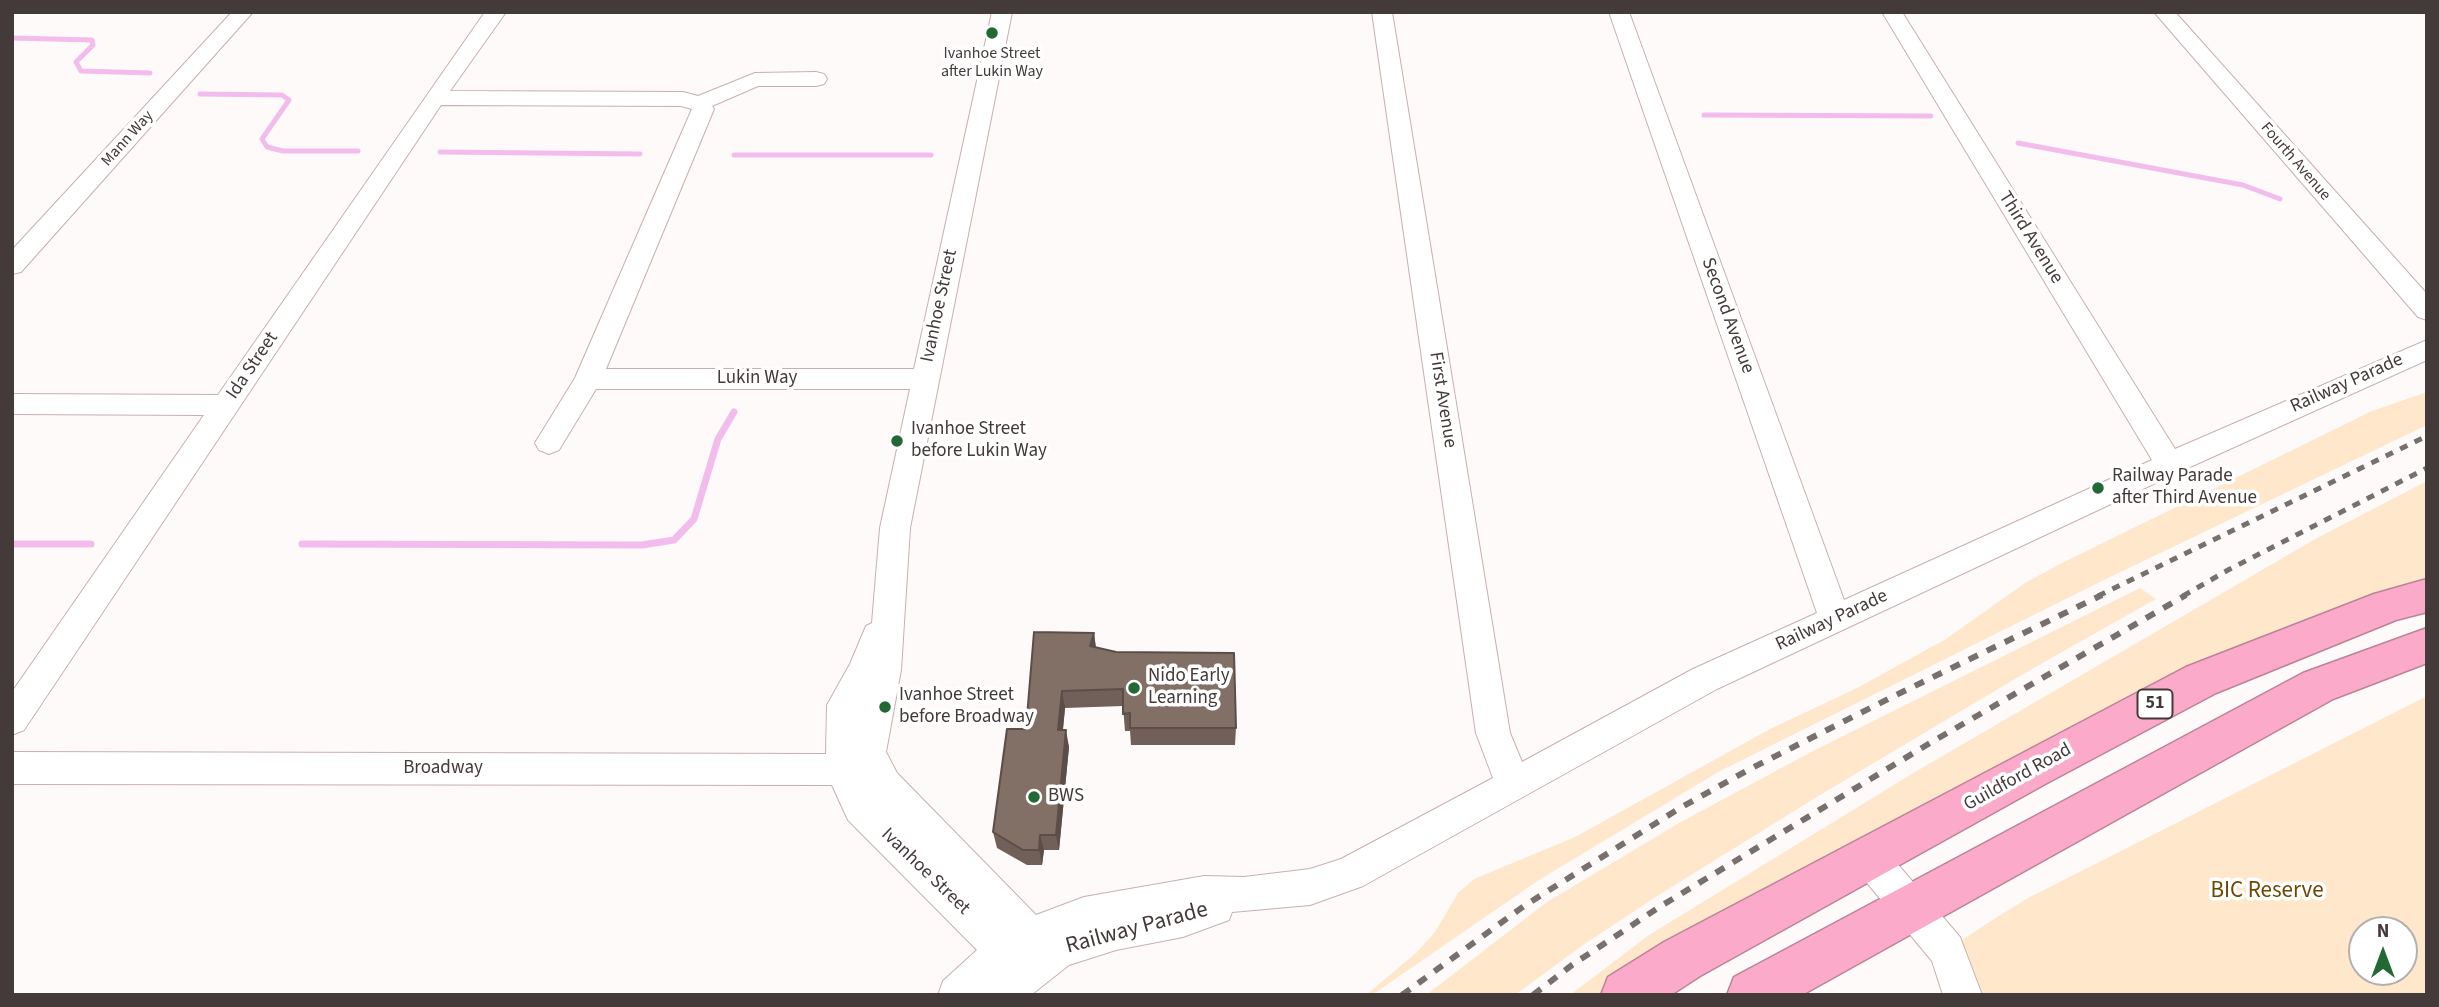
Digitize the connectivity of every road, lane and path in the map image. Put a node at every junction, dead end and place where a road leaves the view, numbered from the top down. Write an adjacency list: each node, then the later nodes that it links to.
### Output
1 (243, 12): 11 (street, Mann Way)
2 (496, 12): 9 (street, Ida Street)
3 (1002, 12): 15 (street, Ivanhoe Street)
4 (1382, 12): 26 (street, First Avenue)
5 (1619, 12): 21 (street, Second Avenue)
6 (1892, 12): 19 (street, Third Avenue)
7 (2164, 12): 12 (street, Fourth Avenue)
8 (816, 79): 10 (street)
9 (434, 98): 10 (street); 17 (street, Ida Street)
10 (699, 104): 14 (street)
11 (12, 267)
12 (2427, 312)
13 (2427, 349): 19 (street, Railway Parade)
14 (588, 379): 15 (street, Lukin Way); 18 (street)
15 (925, 379): 25 (street, Ivanhoe Street)
16 (12, 404): 17 (street)
17 (226, 405): 23 (street, Ida Street)
18 (549, 443)
19 (2169, 464): 21 (street, Railway Parade)
20 (2427, 595): 27 (highway, Guildford Road / 51)
21 (1835, 620): 26 (street, Railway Parade)
22 (2427, 645): 28 (highway)
23 (12, 720)
24 (12, 768): 25 (street, Broadway)
25 (859, 768): 29 (street, Ivanhoe Street)
26 (1517, 782): 29 (street, Railway Parade)
27 (1870, 859): 28 (street); 31 (highway, Guildford Road / 51)
28 (1910, 906): 32 (highway); 33 (street)
29 (1022, 961): 30 (street, Railway Parade)
30 (957, 995)
31 (1626, 995)
32 (1752, 995)
33 (1963, 995)

